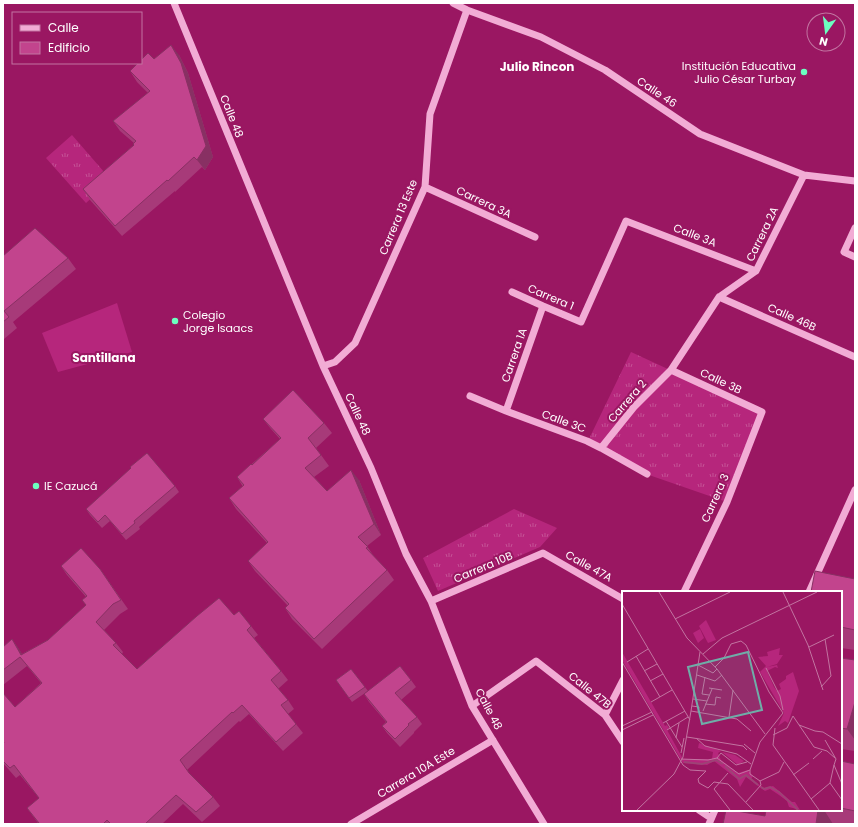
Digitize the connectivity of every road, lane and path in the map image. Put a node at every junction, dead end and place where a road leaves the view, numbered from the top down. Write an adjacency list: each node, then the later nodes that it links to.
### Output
1 (174, 3): 16 (street, Calle 48)
2 (453, 3): 3 (street, Calle 46)
3 (467, 10): 4 (street, Calle 46); 6 (street, Carrera 13 Este)
4 (804, 175): 5 (street, Calle 46); 10 (street, Carrera 2A)
5 (855, 181)
6 (425, 187): 8 (street, Carrera 3A); 16 (street, Carrera 13 Este)
7 (855, 228): 9 (street)
8 (535, 237)
9 (855, 257)
10 (756, 271): 12 (street, Carrera 2A); 14 (street, Calle 3A)
11 (512, 292): 13 (street, Carrera 1)
12 (719, 297): 15 (street, Calle 46B); 17 (street, Carrera 2A)
13 (543, 306): 14 (street, Carrera 1); 19 (street, Carrera 1A)
14 (581, 322)
15 (855, 357)
16 (323, 366): 28 (street, Calle 48)
17 (671, 370): 20 (street, Calle 3B); 21 (street, Carrera 2)
18 (470, 396): 19 (street, Calle 3C)
19 (506, 412): 21 (street, Calle 3C)
20 (762, 412): 25 (street, Carrera 3)
21 (602, 448): 22 (street, Calle 3C)
22 (647, 474)
23 (855, 490): 26 (street)
24 (543, 553): 27 (street, Calle 47A); 28 (street, Carrera 10B)
25 (684, 591)
26 (809, 591)
27 (622, 597)
28 (431, 601): 30 (street, Calle 48)
29 (622, 682): 31 (street)
30 (472, 706): 31 (street, Calle 47B); 32 (street, Calle 48)
31 (605, 715): 33 (street, Calle 47B)
32 (493, 740): 37 (street, Carrera 10A Este); 38 (street, Calle 48)
33 (622, 740)
34 (700, 811): 36 (street)
35 (715, 811): 36 (street)
36 (710, 821)
37 (351, 824)
38 (544, 824)

